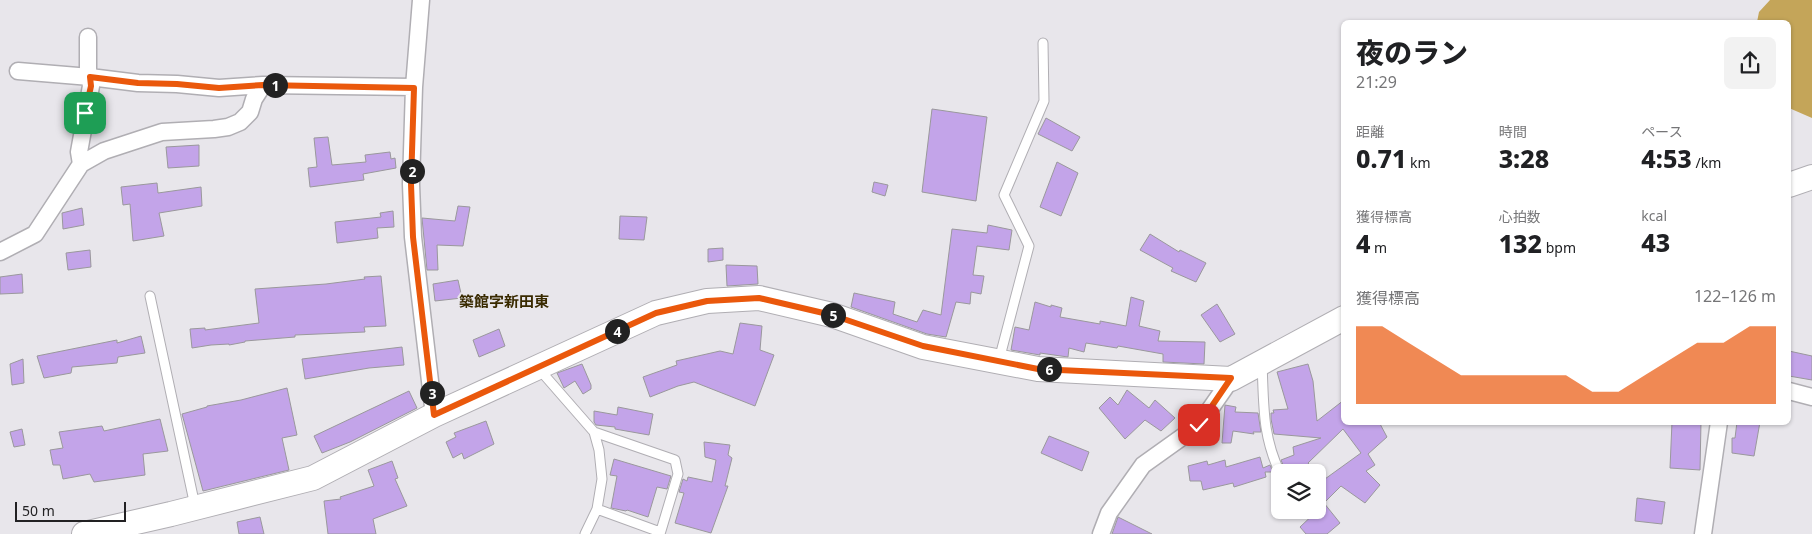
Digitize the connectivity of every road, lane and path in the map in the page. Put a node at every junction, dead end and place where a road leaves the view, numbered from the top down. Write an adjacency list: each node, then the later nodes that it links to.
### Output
1 (421, 0): 7 (street)
2 (88, 37): 5 (street)
3 (1043, 43): 14 (lane)
4 (18, 71): 5 (street)
5 (90, 77): 6 (street); 8 (street)
6 (263, 85): 7 (street); 8 (street)
7 (414, 88): 20 (street)
8 (81, 164): 11 (street)
9 (1812, 177): 10 (street)
10 (1791, 184)
11 (0, 252)
12 (150, 296): 24 (lane)
13 (1341, 320): 15 (street)
14 (999, 361): 16 (street); 17 (street)
15 (1262, 362): 17 (street); 23 (lane)
16 (538, 367): 20 (street); 22 (lane)
17 (1231, 378): 29 (street)
18 (1791, 392): 19 (street)
19 (1812, 397)
20 (434, 415): 24 (street)
21 (1719, 425): 30 (street)
22 (594, 432): 25 (lane); 26 (lane)
23 (1275, 464)
24 (195, 508): 27 (street)
25 (597, 509): 26 (lane); 28 (lane)
26 (660, 533)
27 (84, 534)
28 (585, 534)
29 (1101, 534)
30 (1703, 534)

